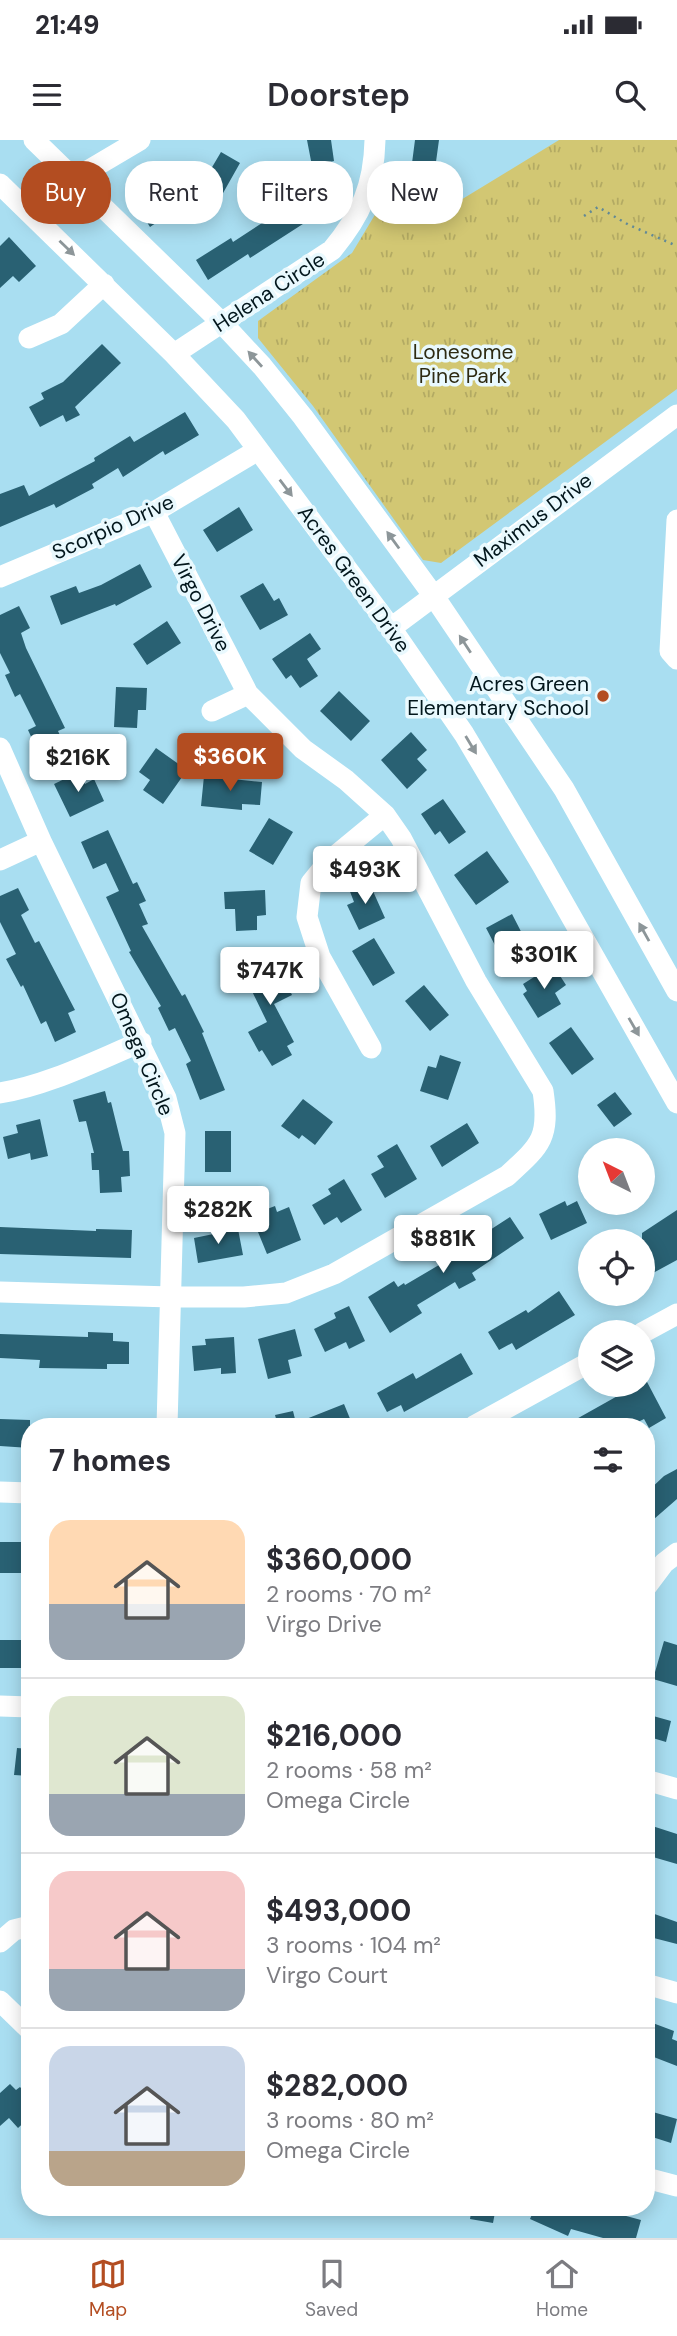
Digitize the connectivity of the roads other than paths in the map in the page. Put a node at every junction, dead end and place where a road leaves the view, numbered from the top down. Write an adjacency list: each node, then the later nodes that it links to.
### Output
1 (34, 140): 4 (street)
2 (140, 140): 5 (street)
3 (375, 140): 9 (street, Helena Circle)
4 (56, 161)
5 (104, 161)
6 (0, 184): 8 (street, Acres Green Drive, one-way to 8)
7 (111, 215): 9 (street)
8 (104, 284): 10 (street); 11 (street, Acres Green Drive)
9 (222, 323): 11 (street, Helena Circle); 17 (street, one-way to 9)
10 (29, 338)
11 (174, 355): 13 (street, Acres Green Drive)
12 (677, 415): 17 (street, Maximus Drive)
13 (258, 450): 14 (street, Scorpio Drive); 18 (street, Acres Green Drive, one-way to 18)
14 (154, 512): 16 (street, Scorpio Drive); 20 (street, Virgo Drive)
15 (677, 520): 19 (street)
16 (0, 577)
17 (433, 595): 18 (street, Maximus Drive); 26 (street, one-way to 17)
18 (391, 628): 30 (street, Acres Green Drive, one-way to 30)
19 (677, 659)
20 (248, 694): 21 (street); 23 (street, Virgo Drive)
21 (212, 711)
22 (0, 748): 24 (street, Omega Circle)
23 (385, 815): 28 (street); 32 (street, Virgo Drive)
24 (41, 841): 25 (street); 27 (street, Omega Circle)
25 (0, 860)
26 (677, 991)
27 (141, 1042): 29 (street); 32 (street, Omega Circle)
28 (371, 1048)
29 (0, 1093)
30 (677, 1103)
31 (0, 1292): 32 (street)
32 (171, 1297): 36 (street, Omega Circle)
33 (677, 1314): 34 (street)
34 (655, 1326)
35 (578, 1369): 37 (street)
36 (167, 1418)
37 (488, 1418)
38 (0, 1492): 39 (street)
39 (21, 1493)
40 (677, 1553): 41 (street)
41 (655, 1575)
42 (0, 1706): 43 (street)
43 (21, 1707)
44 (655, 1783): 45 (street)
45 (677, 1789)
46 (21, 1928): 47 (street)
47 (0, 1942)
48 (655, 1987): 49 (street)
49 (677, 1993)
50 (0, 2001): 51 (street)
51 (21, 2021)
52 (655, 2180): 53 (street)
53 (677, 2186)

